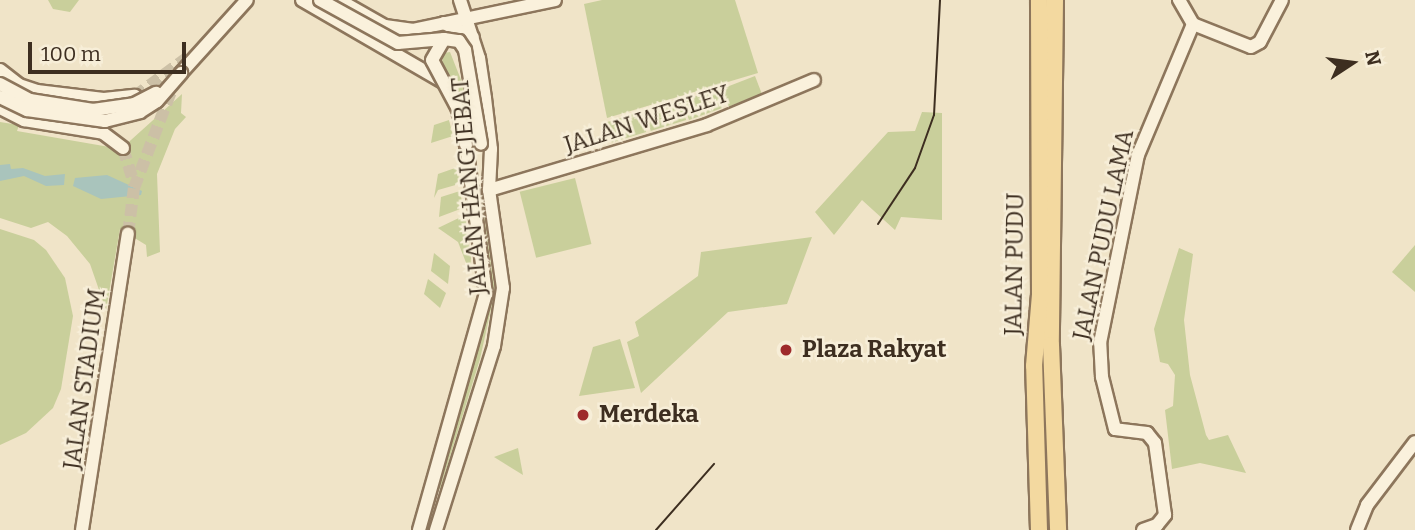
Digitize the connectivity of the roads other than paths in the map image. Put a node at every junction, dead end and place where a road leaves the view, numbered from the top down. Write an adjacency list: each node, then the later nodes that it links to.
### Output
1 (247, 0): 17 (street)
2 (302, 0): 19 (street)
3 (320, 0): 15 (street, bridge)
4 (339, 0): 12 (street)
5 (460, 0): 11 (street, JALAN HANG JEBAT); 12 (street)
6 (555, 0): 11 (street)
7 (1039, 0): 31 (main road, JALAN PUDU)
8 (1055, 0): 32 (main road, JALAN PUDU)
9 (1179, 0): 13 (street)
10 (1282, 0): 13 (street)
11 (468, 18): 12 (street); 14 (street, JALAN HANG JEBAT)
12 (444, 23): 14 (street)
13 (1193, 24): 33 (street, JALAN PUDU LAMA)
14 (473, 37): 25 (street, JALAN HANG JEBAT)
15 (444, 39): 19 (street, bridge); 25 (street, bridge)
16 (0, 69): 21 (street)
17 (181, 73): 20 (street, bridge); 22 (street, bridge)
18 (814, 80): 25 (street, JALAN WESLEY)
19 (442, 82): 29 (street, JALAN HANG JEBAT, bridge)
20 (0, 84)
21 (135, 96)
22 (0, 97)
23 (0, 108): 24 (street)
24 (123, 148)
25 (489, 190): 30 (street, JALAN HANG JEBAT)
26 (128, 234): 28 (street, JALAN STADIUM)
27 (1415, 442): 34 (street)
28 (82, 530)
29 (419, 530)
30 (436, 530)
31 (1039, 530)
32 (1058, 530)
33 (1143, 530)
34 (1357, 530)

